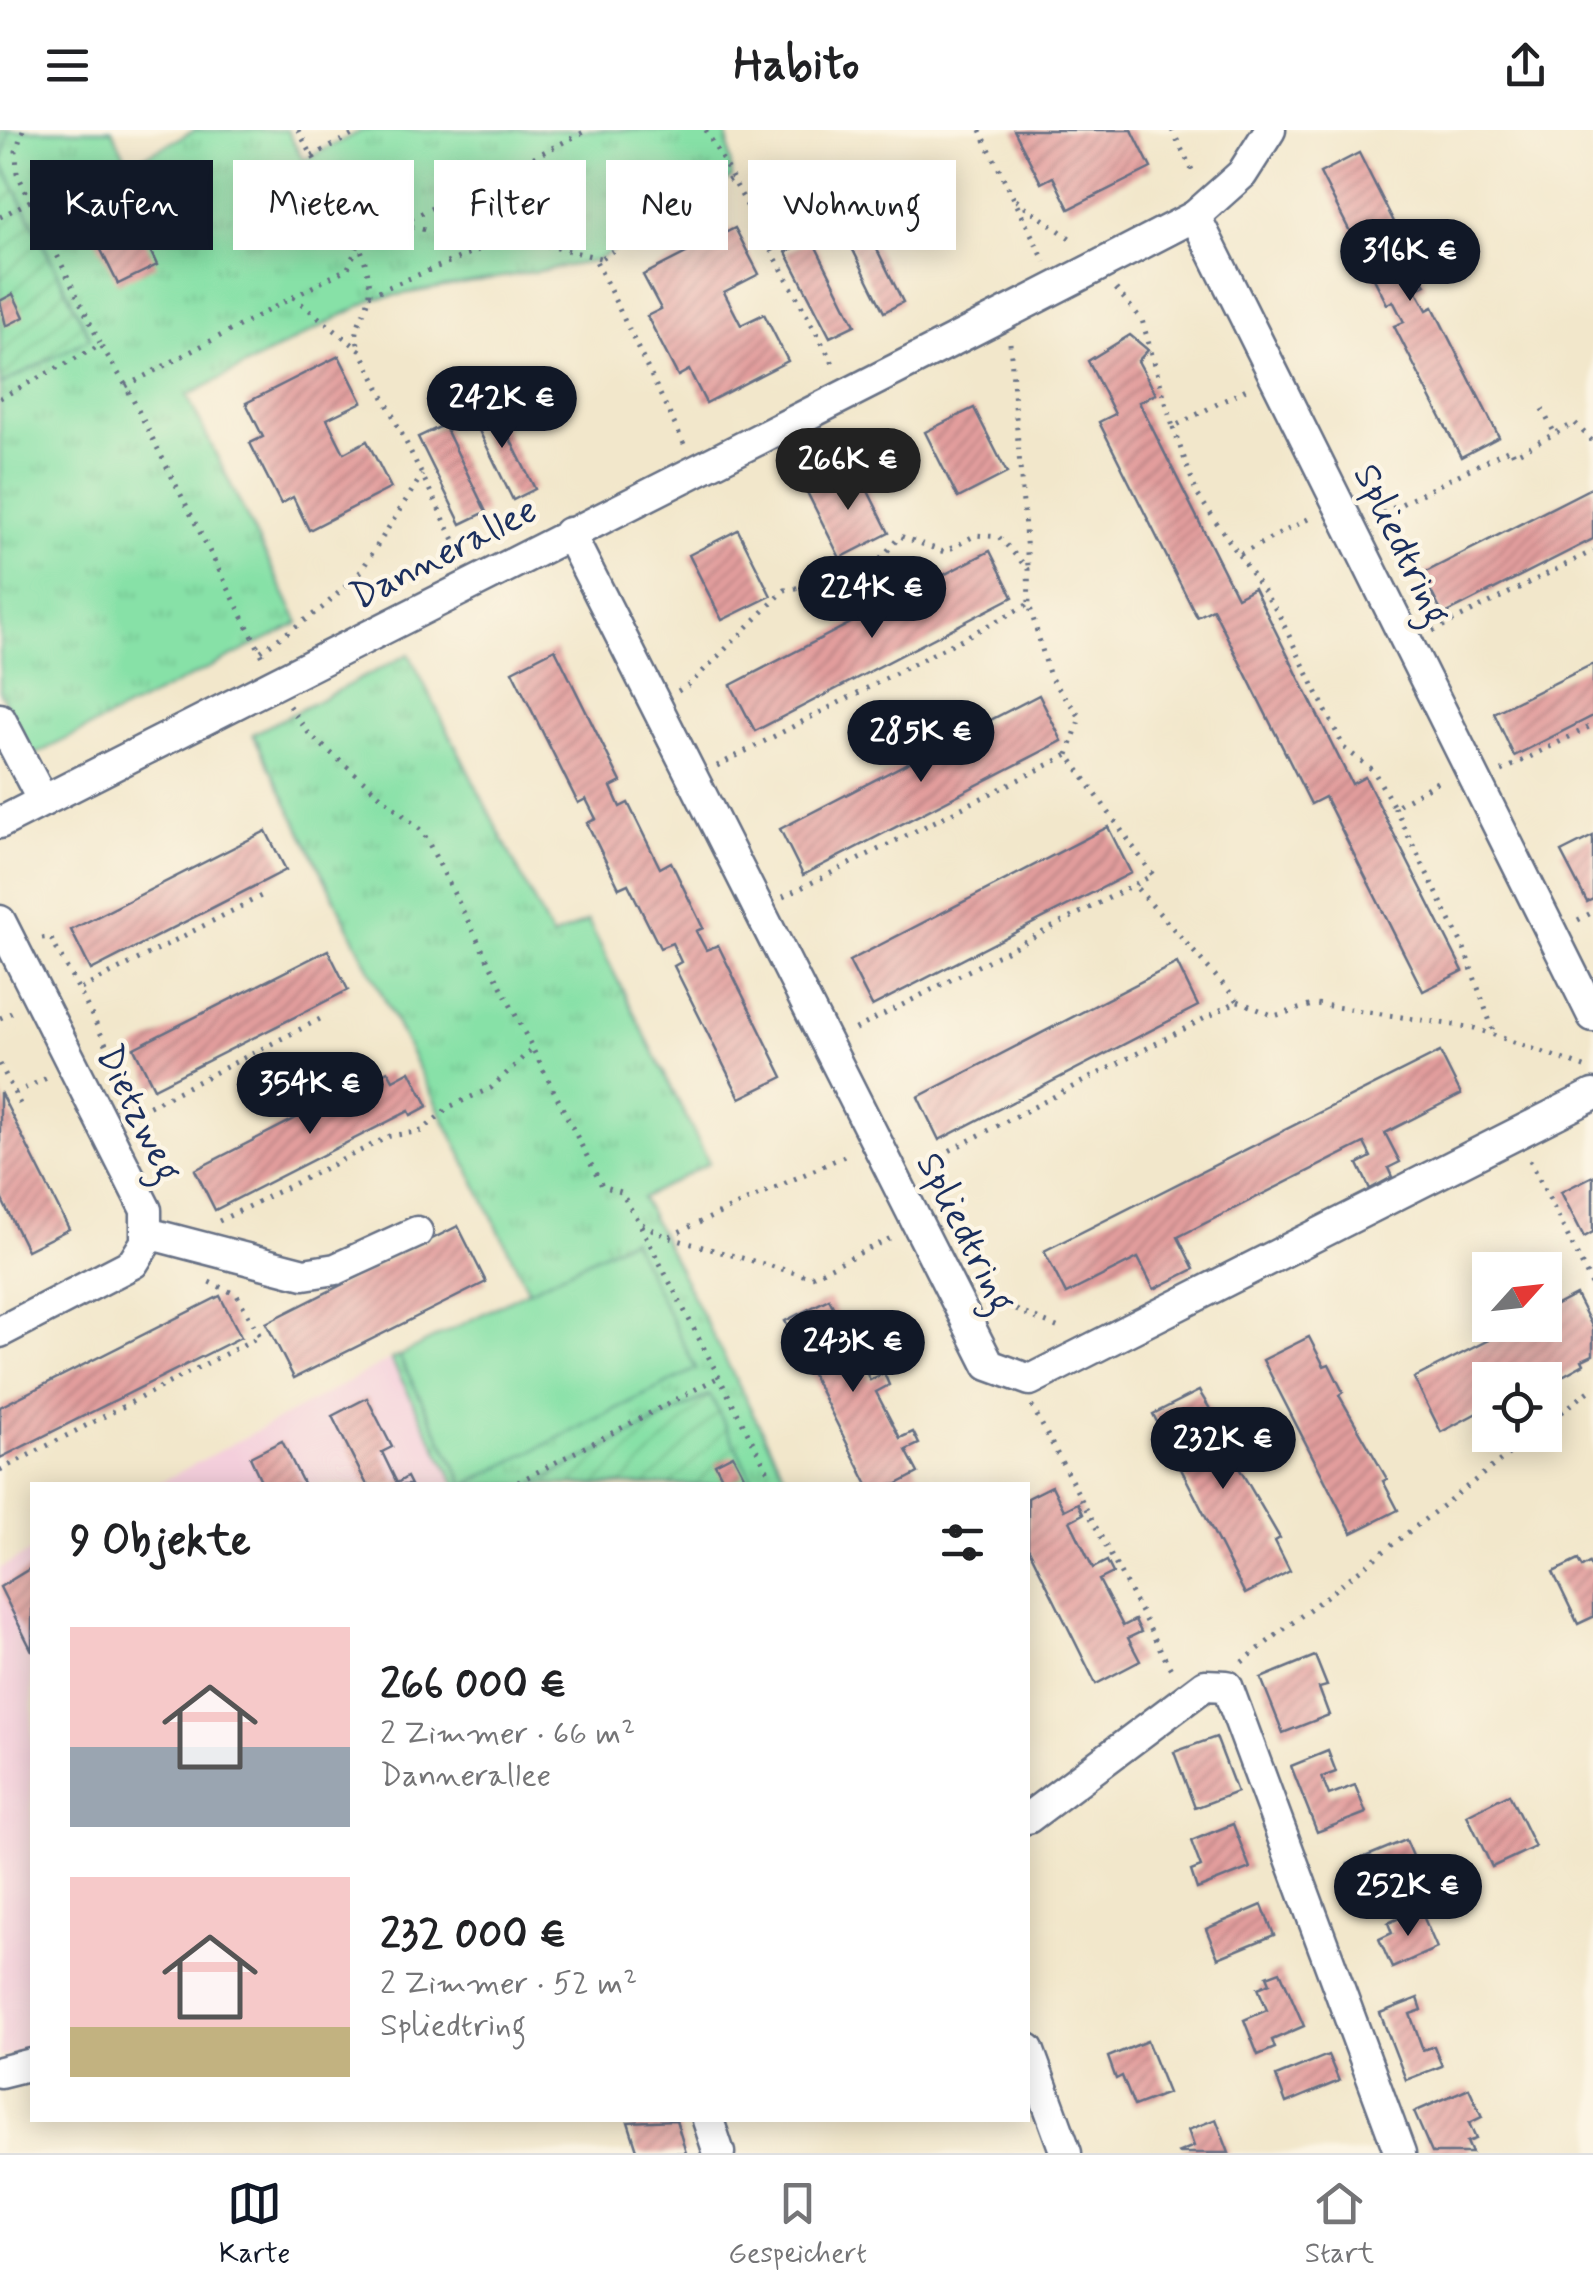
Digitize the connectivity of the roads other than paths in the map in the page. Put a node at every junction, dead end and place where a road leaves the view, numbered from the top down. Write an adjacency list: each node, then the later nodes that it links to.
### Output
1 (1270, 130): 2 (street, Dannerallee)
2 (1202, 210): 3 (street, Dannerallee); 8 (street, Spliedtring)
3 (569, 533): 5 (street, Dannerallee); 9 (street, Spliedtring)
4 (0, 719): 5 (street)
5 (42, 801): 6 (street, Dannerallee)
6 (0, 822)
7 (0, 920): 11 (street, Dietzweg)
8 (1593, 1016)
9 (1593, 1095)
10 (417, 1232): 11 (street)
11 (147, 1233): 12 (street, Dietzweg)
12 (0, 1332)
13 (1030, 1817): 20 (street)
14 (1030, 2055): 19 (street)
15 (30, 2064): 16 (street)
16 (0, 2072)
17 (712, 2122): 18 (street)
18 (719, 2153)
19 (1066, 2153)
20 (1400, 2153)

